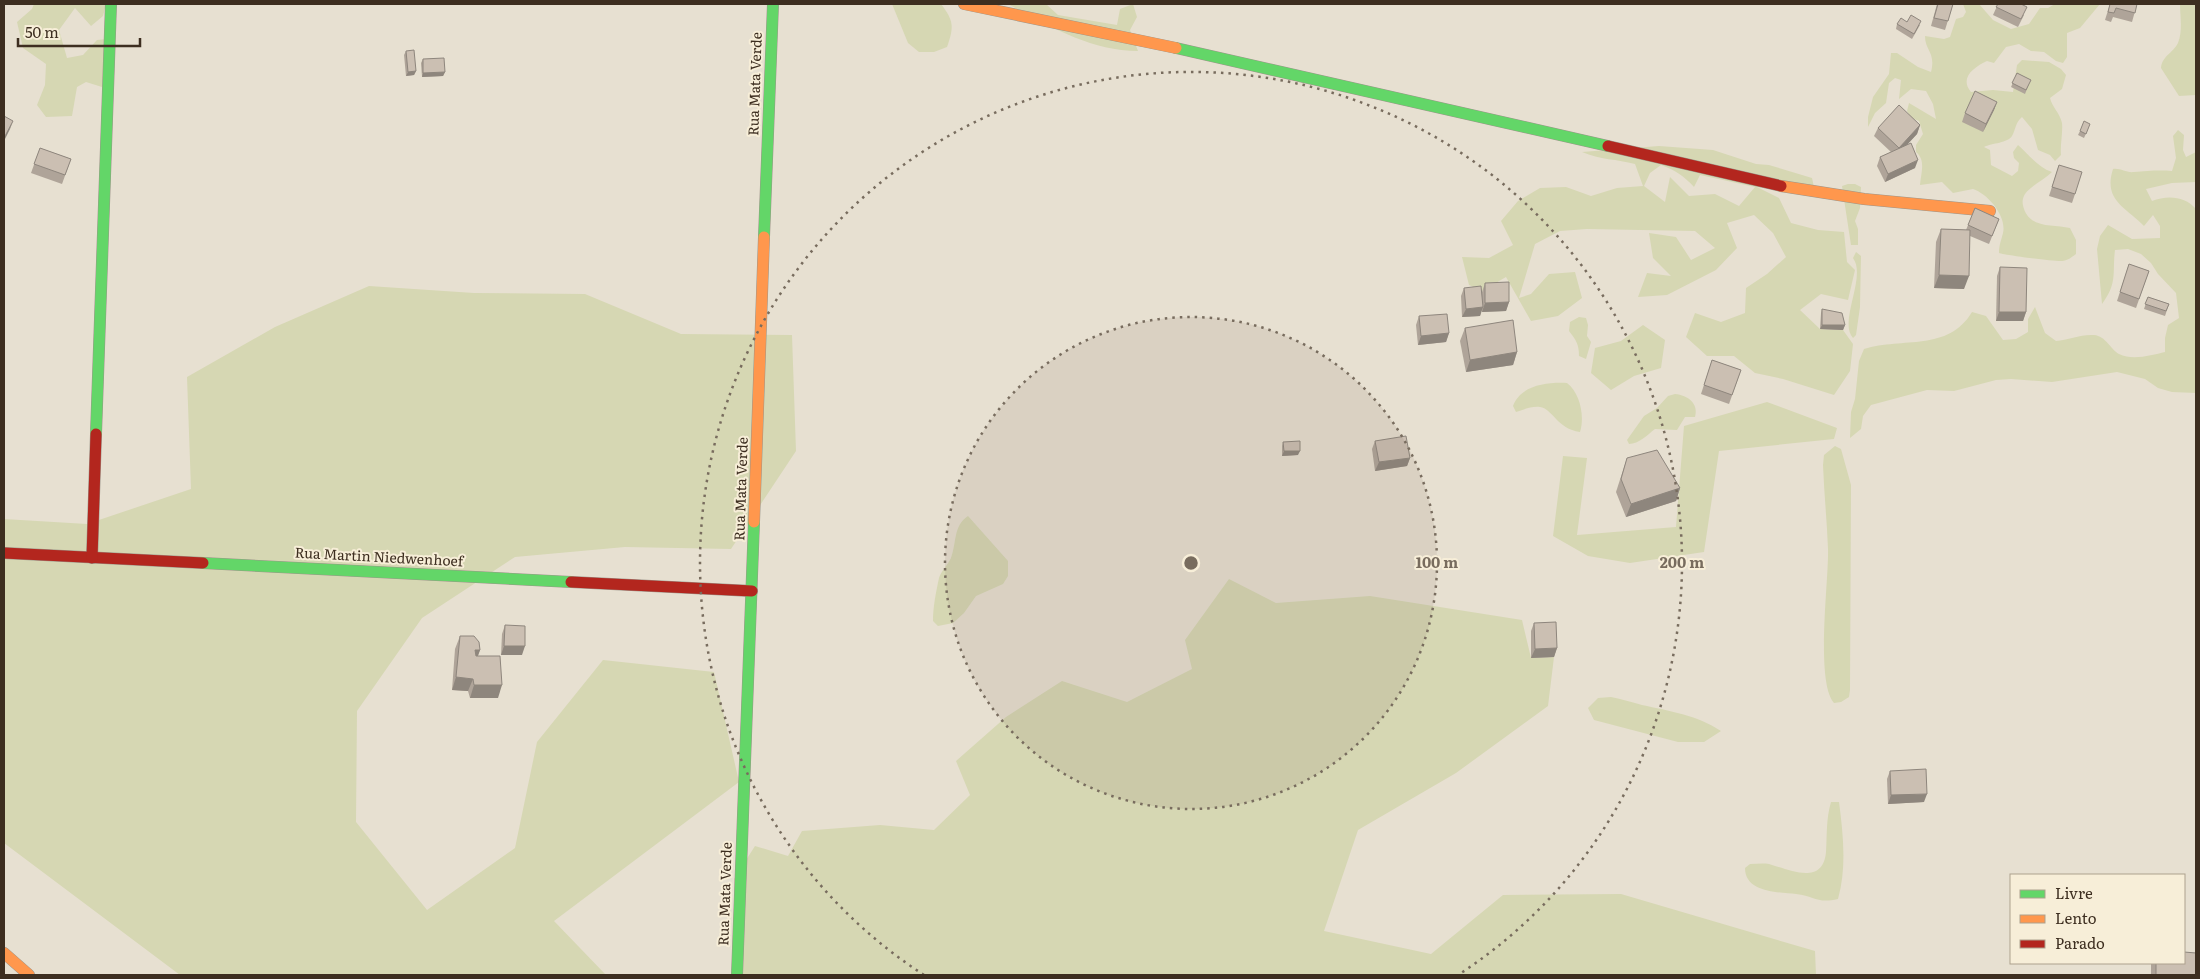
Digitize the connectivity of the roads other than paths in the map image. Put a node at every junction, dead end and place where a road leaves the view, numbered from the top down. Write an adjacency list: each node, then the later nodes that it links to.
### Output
1 (111, 4): 6 (main road)
2 (773, 4): 7 (main road, Rua Mata Verde)
3 (964, 4): 4 (main road)
4 (1990, 211)
5 (4, 554): 6 (main road, Rua Martin Niedwenhoef)
6 (92, 558): 7 (main road, Rua Martin Niedwenhoef)
7 (752, 591): 10 (main road, Rua Mata Verde)
8 (4, 953): 9 (main road)
9 (29, 975)
10 (737, 975)

